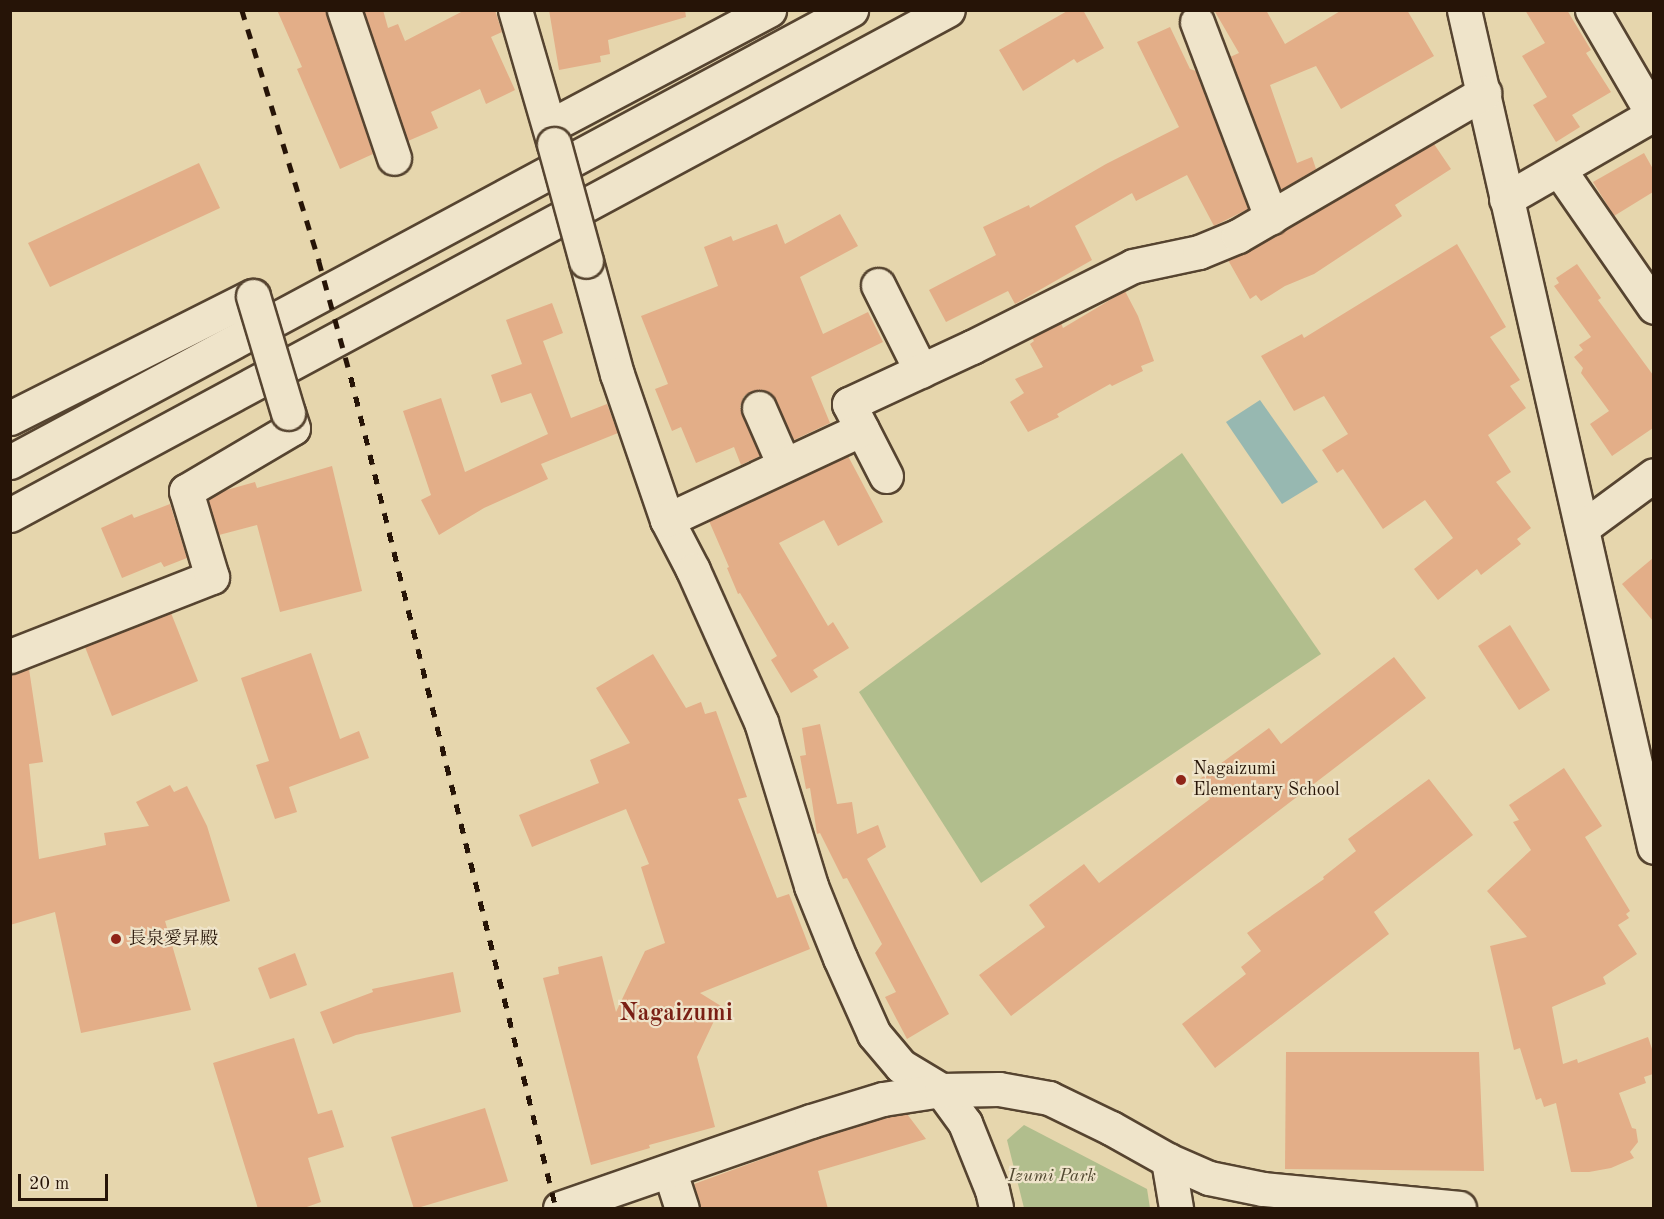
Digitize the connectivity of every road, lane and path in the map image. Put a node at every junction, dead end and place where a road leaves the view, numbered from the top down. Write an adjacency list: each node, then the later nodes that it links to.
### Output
1 (344, 10): 12 (street)
2 (515, 10): 11 (street)
3 (769, 10): 11 (street)
4 (851, 10): 22 (street)
5 (948, 10): 26 (street)
6 (1464, 10): 9 (street)
7 (1592, 10): 10 (street)
8 (1197, 22): 15 (street)
9 (1484, 93): 14 (street); 15 (street)
10 (1653, 115): 13 (street)
11 (552, 135): 27 (street, bridge)
12 (394, 158)
13 (1560, 171): 14 (street); 17 (street)
14 (1506, 199): 28 (street)
15 (1271, 217): 18 (street)
16 (878, 285): 18 (street)
17 (1653, 307)
18 (921, 372): 21 (street)
19 (759, 408): 23 (street)
20 (10, 418): 29 (street, bridge)
21 (862, 429): 23 (street); 25 (street)
22 (10, 462)
23 (784, 465): 27 (street)
24 (1653, 475): 28 (street)
25 (886, 476)
26 (10, 515)
27 (667, 520): 31 (street)
28 (1582, 528): 30 (street)
29 (10, 657)
30 (1653, 847)
31 (941, 1090): 32 (street); 33 (street); 36 (street)
32 (1168, 1160): 37 (street); 38 (street)
33 (670, 1172): 34 (street); 35 (street)
34 (560, 1209)
35 (681, 1209)
36 (996, 1209)
37 (1176, 1209)
38 (1459, 1209)

